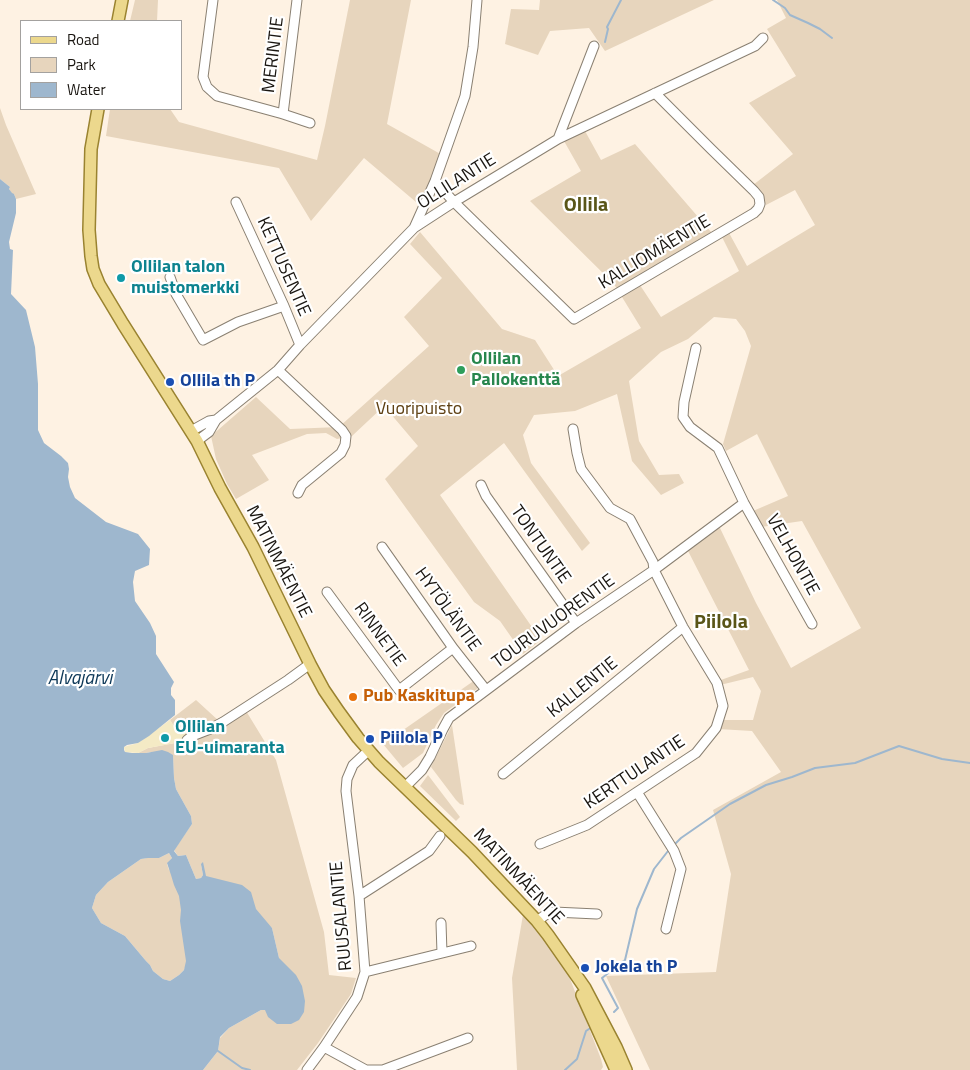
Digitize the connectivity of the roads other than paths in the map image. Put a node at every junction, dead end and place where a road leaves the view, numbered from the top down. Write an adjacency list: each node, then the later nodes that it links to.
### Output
1 (122, 0): 5 (main road)
2 (213, 0): 10 (street)
3 (297, 0): 10 (street, MERINTIE)
4 (477, 0): 13 (street)
5 (118, 20)
6 (763, 38): 8 (street, OLLILANTIE)
7 (594, 46): 12 (street)
8 (655, 93): 12 (street, OLLILANTIE); 15 (street, KALLIOMÄENTIE)
9 (98, 110): 23 (main road, MATINMÄENTIE)
10 (283, 114): 11 (street)
11 (310, 122)
12 (558, 139): 15 (street, OLLILANTIE)
13 (435, 181): 15 (street); 16 (street)
14 (236, 202): 18 (street, KETTUSENTIE)
15 (454, 202): 16 (street, OLLILANTIE)
16 (414, 228): 19 (street, OLLILANTIE)
17 (170, 277): 18 (street)
18 (284, 306): 19 (street, KETTUSENTIE)
19 (300, 345): 21 (street, OLLILANTIE)
20 (696, 348): 26 (street, VELHONTIE)
21 (278, 370): 23 (street, OLLILANTIE); 25 (street)
22 (573, 429): 28 (street, KERTTULANTIE)
23 (194, 436): 34 (main road, MATINMÄENTIE)
24 (480, 484): 30 (street, TONTUNTIE)
25 (298, 493)
26 (744, 503): 28 (street, TOURUVUORENTIE); 31 (street, VELHONTIE)
27 (382, 548): 33 (street, HYTÖLÄNTIE)
28 (654, 570): 30 (street, TOURUVUORENTIE); 32 (street, KERTTULANTIE)
29 (327, 592): 33 (street, RINNETIE)
30 (576, 623): 35 (street, TOURUVUORENTIE)
31 (812, 624)
32 (683, 627): 38 (street, KALLENTIE); 40 (street, KERTTULANTIE)
33 (454, 648): 35 (street, HYTÖLÄNTIE)
34 (310, 664): 36 (street); 37 (main road, MATINMÄENTIE)
35 (486, 690): 39 (street, TOURUVUORENTIE)
36 (186, 740)
37 (368, 751): 39 (main road, MATINMÄENTIE); 43 (street, RUUSALANTIE)
38 (503, 774)
39 (405, 787): 45 (main road, MATINMÄENTIE)
40 (637, 792): 42 (street, KERTTULANTIE); 47 (street)
41 (440, 836): 43 (street)
42 (540, 844)
43 (358, 896): 51 (street, RUUSALANTIE)
44 (596, 914): 45 (street)
45 (538, 921): 50 (main road, MATINMÄENTIE)
46 (441, 923): 49 (street)
47 (666, 930)
48 (471, 946): 49 (street)
49 (442, 953): 51 (street)
50 (570, 966): 55 (main road, MATINMÄENTIE); 56 (main road, MATINMÄENTIE)
51 (365, 972): 53 (street, RUUSALANTIE)
52 (468, 1038): 53 (street)
53 (324, 1047): 54 (street, RUUSALANTIE)
54 (307, 1070)
55 (616, 1070)
56 (626, 1070)

